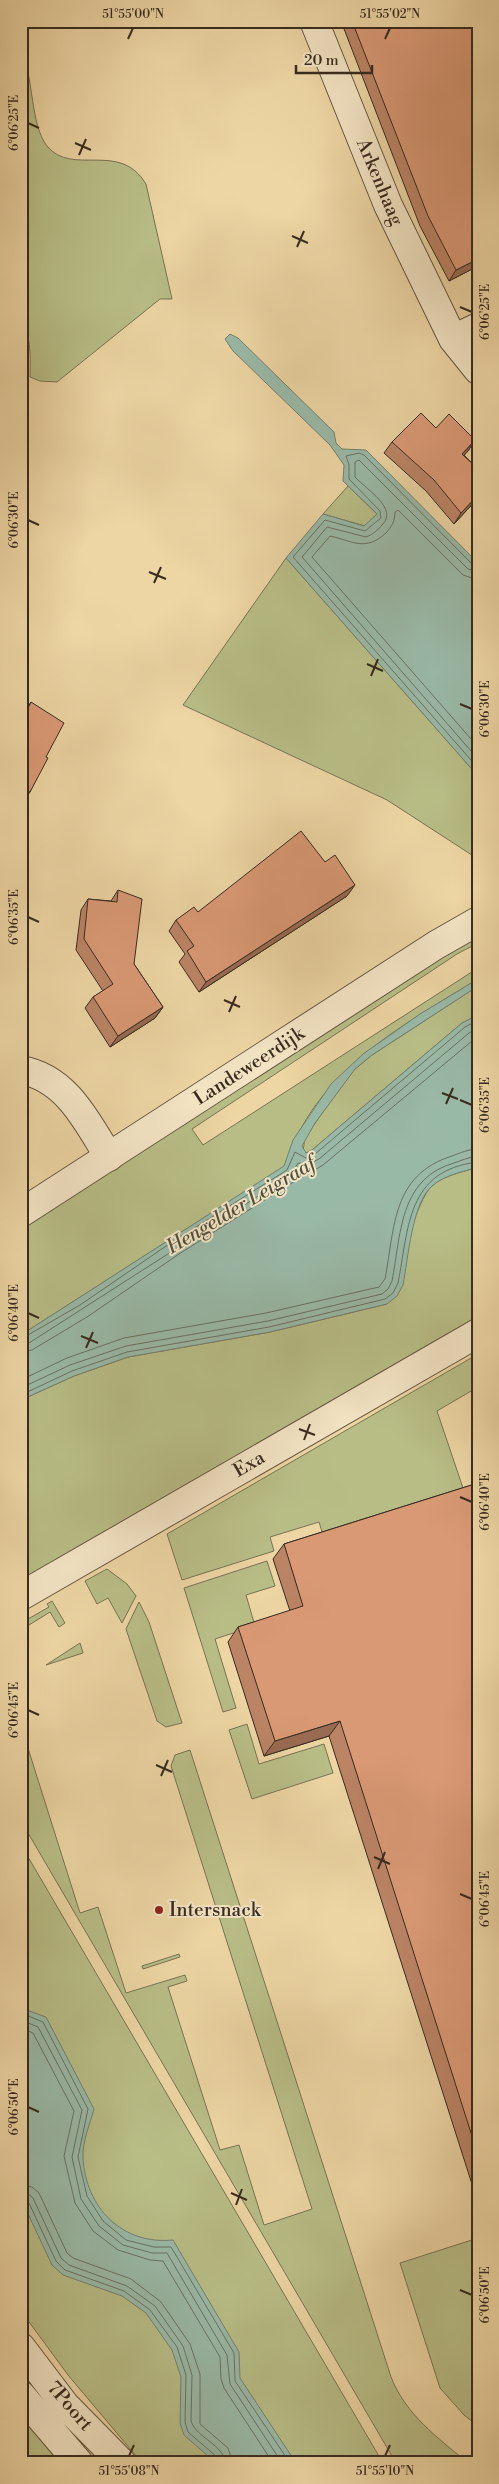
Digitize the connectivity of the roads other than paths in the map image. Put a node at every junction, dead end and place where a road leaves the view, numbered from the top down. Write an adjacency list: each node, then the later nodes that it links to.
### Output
1 (314, 21): 3 (street, Arkenhaag)
2 (478, 327): 3 (street)
3 (453, 339): 4 (street, Arkenhaag)
4 (478, 370)
5 (478, 921): 7 (street, Landeweerdijk)
6 (21, 1070): 7 (street)
7 (109, 1157): 8 (street, Landeweerdijk)
8 (21, 1213)
9 (478, 1333): 10 (street, Exa)
10 (21, 1596)
11 (21, 2346): 14 (street, 7Poort)
12 (21, 2395): 13 (street, 7Poort)
13 (79, 2463)
14 (122, 2463)

